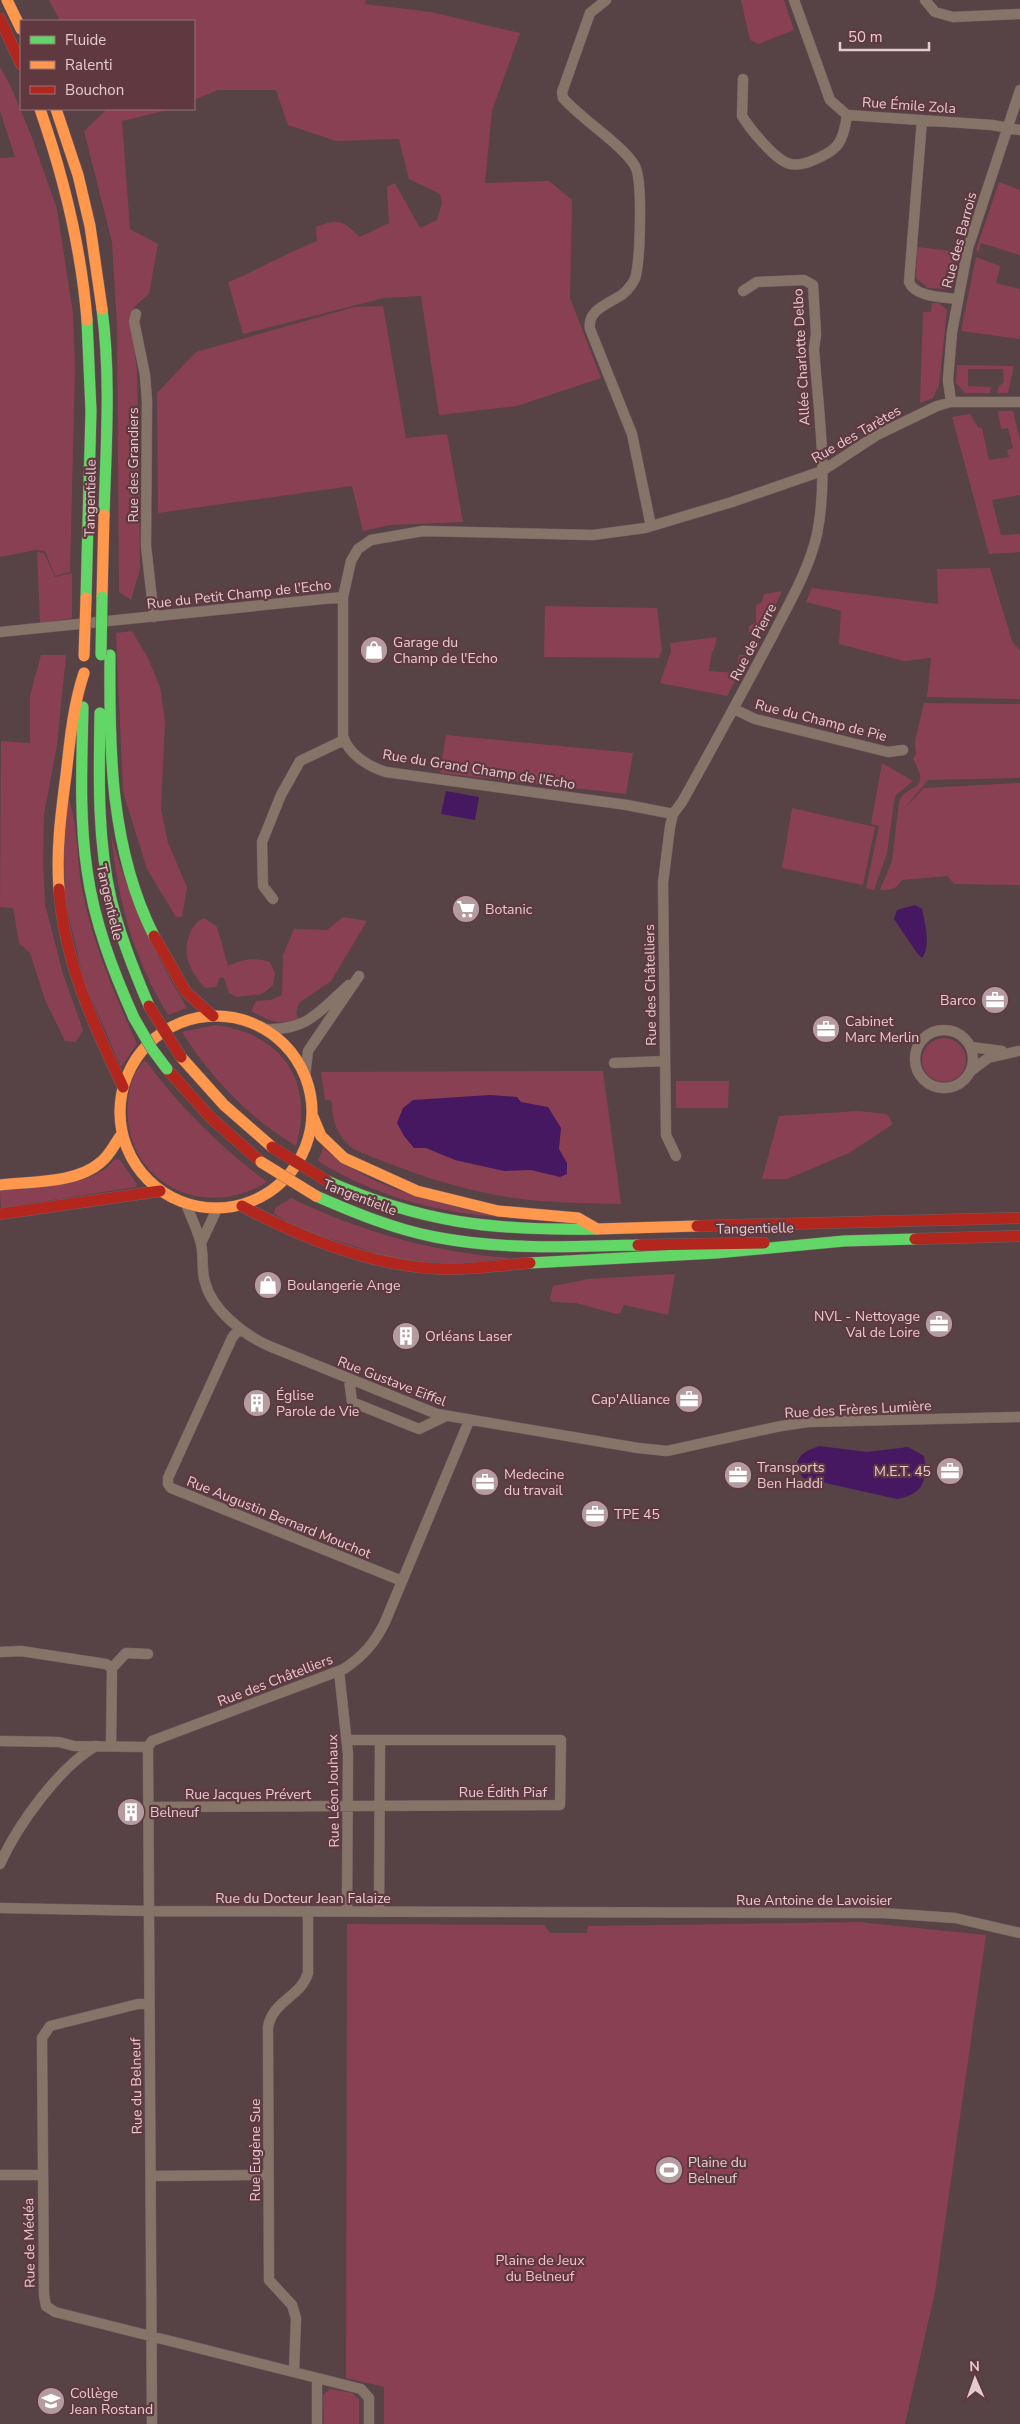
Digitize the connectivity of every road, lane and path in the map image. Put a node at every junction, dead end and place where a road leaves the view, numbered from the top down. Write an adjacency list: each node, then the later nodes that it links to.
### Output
1 (7, 0): 7 (main road)
2 (606, 0): 23 (street)
3 (794, 0): 13 (street, Rue Émile Zola)
4 (925, 0): 5 (street)
5 (1020, 14)
6 (0, 19): 8 (main road)
7 (20, 26)
8 (20, 62)
9 (743, 79): 13 (street)
10 (1020, 90): 15 (street, Rue des Barrois)
11 (40, 110): 28 (main road, Tangentielle, bridge)
12 (56, 110): 27 (main road, Tangentielle, bridge)
13 (847, 115): 14 (street, Rue Émile Zola)
14 (922, 120): 15 (street, Rue Émile Zola); 18 (street)
15 (1008, 127): 16 (street, Rue Émile Zola); 18 (street, Rue des Barrois)
16 (1020, 130)
17 (742, 291): 22 (street, Allée Charlotte Delbo)
18 (957, 299): 20 (street, Rue des Barrois)
19 (136, 314): 25 (street, Rue des Grandiers)
20 (951, 402): 21 (street, Rue des Tarètes); 22 (street, Rue des Tarètes)
21 (1020, 402)
22 (822, 471): 23 (street, Rue des Tarètes); 29 (street, Rue de Pierre)
23 (651, 526): 24 (street, Rue du Petit Champ de l'Echo)
24 (343, 597): 25 (street, Rue du Petit Champ de l'Echo); 30 (street)
25 (154, 617): 26 (street, Rue du Petit Champ de l'Echo)
26 (0, 632)
27 (105, 655): 34 (main road); 53 (main road, Tangentielle, bridge)
28 (84, 674): 42 (main road); 55 (main road, Tangentielle, bridge)
29 (734, 709): 31 (street, Rue du Champ de Pie); 32 (street, Rue de Pierre)
30 (344, 740): 32 (street, Rue du Grand Champ de l'Echo); 33 (street)
31 (903, 750)
32 (673, 814): 38 (street, Rue des Châtelliers)
33 (273, 899)
34 (213, 1016): 35 (main road); 42 (main road)
35 (264, 1029): 41 (main road); 41 (street)
36 (971, 1047): 37 (street); 40 (street); 40 (street)
37 (1019, 1051): 40 (street)
38 (665, 1061): 39 (street); 45 (street, Rue des Châtelliers)
39 (614, 1063)
40 (972, 1070)
41 (305, 1076): 43 (main road)
42 (123, 1087): 44 (main road)
43 (313, 1117): 49 (main road); 53 (main road)
44 (122, 1134): 46 (main road); 47 (main road)
45 (676, 1156)
46 (0, 1185)
47 (160, 1191): 48 (main road); 51 (main road)
48 (186, 1204): 50 (main road); 56 (street, Rue Gustave Eiffel)
49 (242, 1206): 50 (main road); 55 (main road)
50 (217, 1209): 56 (street)
51 (0, 1214)
52 (1020, 1218): 53 (main road, Tangentielle)
53 (597, 1229)
54 (1020, 1236): 55 (main road, Tangentielle)
55 (844, 1241)
56 (201, 1243): 57 (street, Rue Gustave Eiffel)
57 (239, 1329): 58 (street, Rue Gustave Eiffel); 63 (street, Rue Augustin Bernard Mouchot)
58 (349, 1379): 59 (street, Rue Gustave Eiffel); 59 (street)
59 (446, 1416): 61 (street, Rue Gustave Eiffel)
60 (1020, 1417): 62 (street, Rue des Frères Lumière)
61 (469, 1421): 62 (street, Rue Gustave Eiffel); 63 (street, Rue des Châtelliers)
62 (640, 1448)
63 (402, 1581): 67 (street, Rue des Châtelliers)
64 (0, 1652): 66 (street)
65 (148, 1654): 66 (street)
66 (112, 1668): 72 (street)
67 (338, 1671): 68 (street, Rue Léon Jouhaux); 73 (street, Rue des Châtelliers)
68 (347, 1740): 69 (street, Rue Édith Piaf); 74 (street, Rue Léon Jouhaux)
69 (380, 1740): 75 (street); 75 (street, Rue Édith Piaf)
70 (0, 1741): 71 (street)
71 (96, 1746): 72 (street); 77 (street)
72 (111, 1746): 73 (street)
73 (148, 1747): 76 (street, Rue du Belneuf)
74 (347, 1807): 75 (street, Rue Édith Piaf); 76 (street, Rue Jacques Prévert); 81 (street, Rue Léon Jouhaux)
75 (380, 1807): 82 (street)
76 (149, 1808): 79 (street, Rue du Belneuf)
77 (0, 1864)
78 (0, 1908): 79 (street, Rue du Docteur Jean Falaize)
79 (150, 1911): 80 (street, Rue du Docteur Jean Falaize); 85 (street, Rue du Belneuf)
80 (308, 1911): 81 (street, Rue du Docteur Jean Falaize); 88 (street, Rue Eugène Sue)
81 (348, 1912): 82 (street, Rue du Docteur Jean Falaize)
82 (379, 1912): 83 (street, Rue du Docteur Jean Falaize)
83 (606, 1914): 84 (street, Rue Antoine de Lavoisier)
84 (1020, 1933)
85 (148, 2004): 87 (street, Rue de Médéa); 89 (street, Rue du Belneuf)
86 (0, 2175): 87 (street)
87 (42, 2175): 90 (street, Rue de Médéa)
88 (268, 2175): 89 (street); 91 (street, Rue Eugène Sue)
89 (151, 2176): 90 (street, Rue du Belneuf)
90 (152, 2337): 91 (street, Rue de Médéa); 93 (street, Rue du Belneuf)
91 (294, 2372): 92 (street)
92 (316, 2378): 94 (street); 95 (street)
93 (152, 2424)
94 (316, 2424)
95 (369, 2424)

